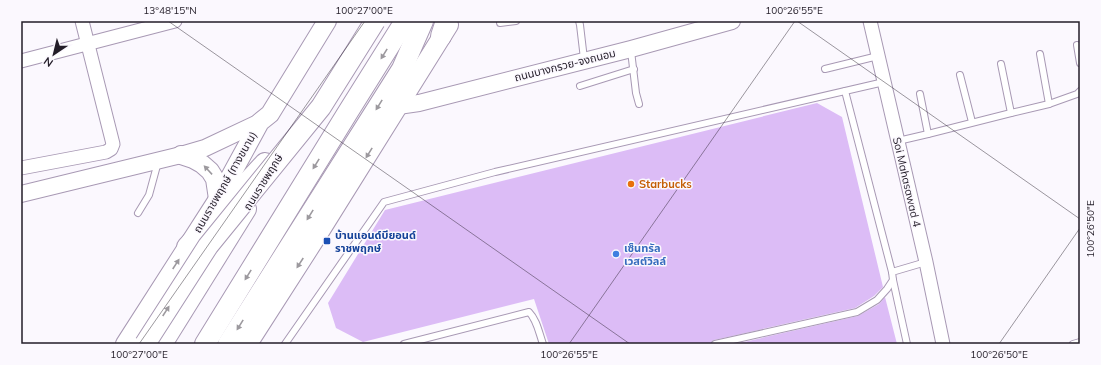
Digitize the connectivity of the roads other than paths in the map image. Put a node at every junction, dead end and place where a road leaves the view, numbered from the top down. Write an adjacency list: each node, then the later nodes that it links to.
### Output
1 (82, 21): 14 (street)
2 (175, 21): 14 (street)
3 (327, 21): 35 (main road, ถนนราชพฤกษ์ (ทางขนาน))
4 (364, 21): 37 (main road, ถนนราชพฤกษ์)
5 (375, 21): 52 (main road, one-way to 5, bridge)
6 (405, 21): 54 (main road, one-way to 54)
7 (423, 21): 55 (main road, one-way to 55)
8 (516, 21): 12 (lane)
9 (579, 21): 20 (lane)
10 (729, 21): 16 (street, ถนนบางกรวย-จงถนอม)
11 (870, 21): 18 (street, Soi Mahasawad 4)
12 (500, 23)
13 (446, 26): 33 (main road)
14 (88, 43): 19 (street); 42 (street)
15 (1077, 45): 21 (lane)
16 (631, 49): 20 (street, ถนนบางกรวย-จงถนอม); 24 (lane)
17 (1040, 54): 32 (lane)
18 (878, 56): 23 (lane); 26 (street, Soi Mahasawad 4)
19 (21, 61)
20 (585, 61): 33 (street, ถนนบางกรวย-จงถนอม)
21 (1080, 62)
22 (1002, 64): 34 (lane)
23 (825, 69)
24 (634, 70): 27 (lane); 31 (lane)
25 (960, 76): 36 (lane)
26 (884, 82): 28 (lane); 39 (street, Soi Mahasawad 4)
27 (580, 86)
28 (845, 91): 48 (lane); 57 (lane)
29 (1080, 91): 32 (lane)
30 (920, 94): 38 (lane)
31 (639, 104)
32 (1049, 104): 34 (lane)
33 (398, 106): 56 (main road, one-way to 56)
34 (1011, 113): 36 (lane)
35 (260, 122): 40 (street); 44 (main road, ถนนราชพฤกษ์ (ทางขนาน))
36 (972, 122): 38 (lane)
37 (296, 130): 46 (main road); 53 (main road, ถนนราชพฤกษ์)
38 (928, 134): 39 (lane)
39 (898, 141): 47 (street, Soi Mahasawad 4)
40 (181, 155): 41 (street); 44 (main road, one-way to 40)
41 (159, 160): 43 (street); 45 (lane)
42 (21, 168)
43 (21, 194)
44 (218, 199): 46 (main road, ถนนราชพฤกษ์ (ทางขนาน))
45 (138, 212)
46 (187, 247): 51 (main road, ถนนราชพฤกษ์ (ทางขนาน), one-way to 46)
47 (926, 262): 48 (lane); 62 (street, Soi Mahasawad 4)
48 (892, 272): 49 (lane)
49 (893, 280): 60 (lane); 61 (lane)
50 (1080, 342): 63 (lane)
51 (125, 344)
52 (145, 344)
53 (162, 344)
54 (205, 344)
55 (228, 344)
56 (248, 344)
57 (285, 344)
58 (404, 344): 59 (lane)
59 (543, 344)
60 (715, 344)
61 (907, 344)
62 (942, 344)
63 (1072, 344)

